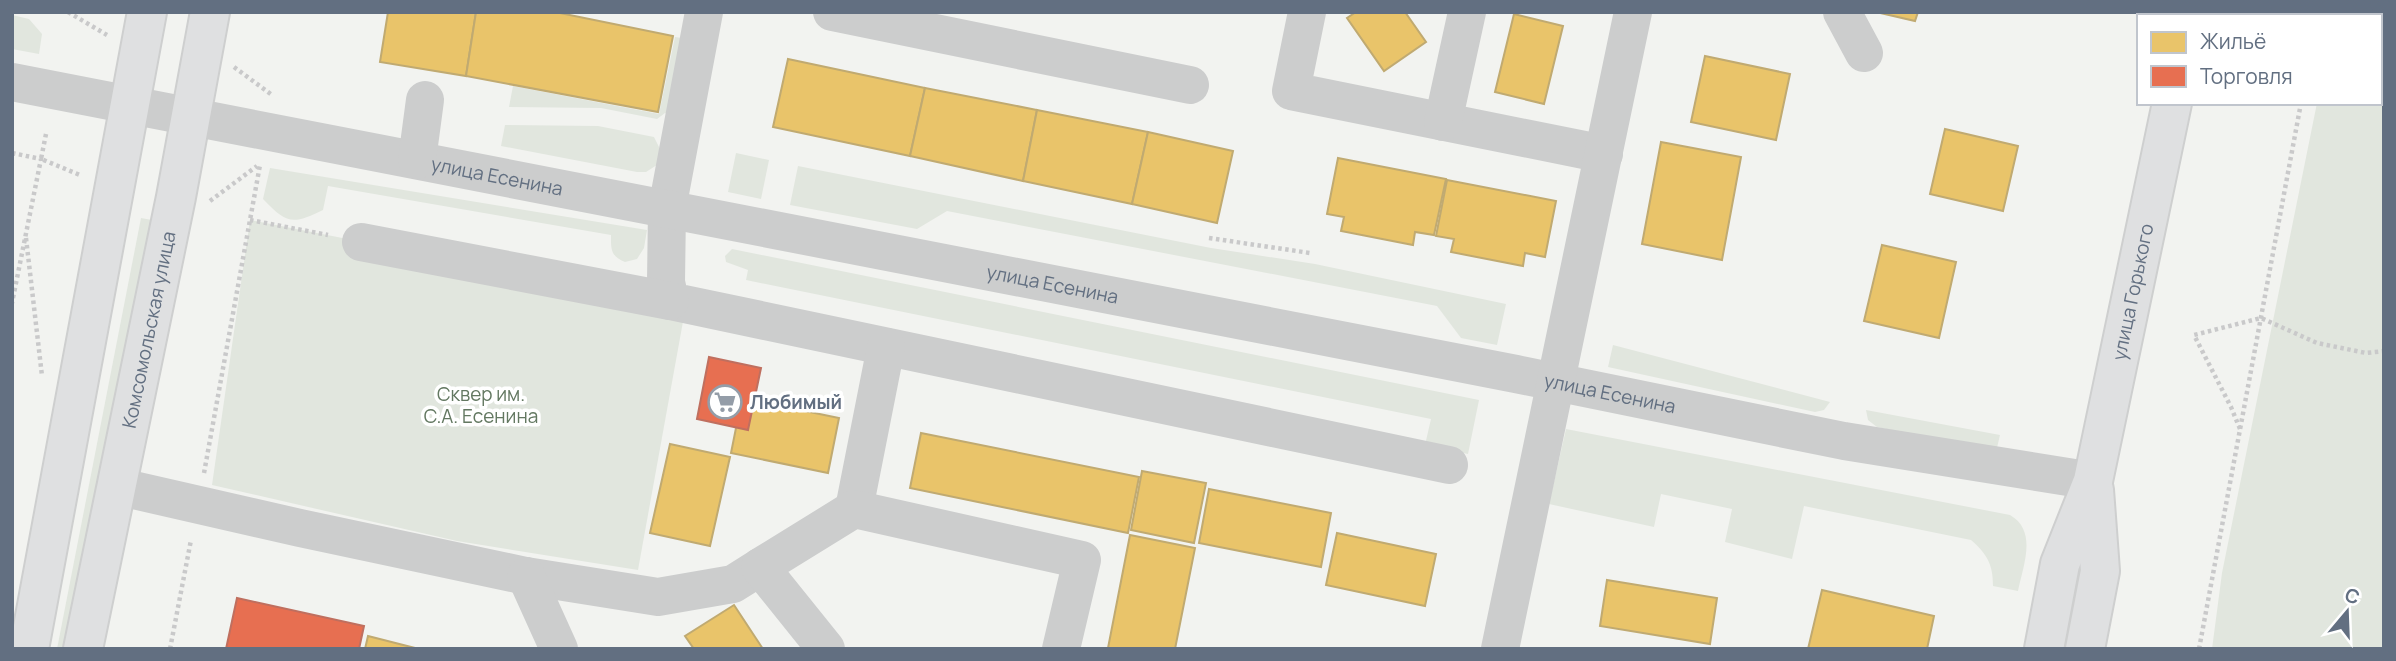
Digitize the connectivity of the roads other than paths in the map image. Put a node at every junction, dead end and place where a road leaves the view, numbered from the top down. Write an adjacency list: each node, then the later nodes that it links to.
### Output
1 (147, 12): 13 (main road)
2 (210, 12): 15 (main road, Комсомольская улица)
3 (704, 12): 19 (street)
4 (832, 12): 11 (street)
5 (1307, 12): 16 (street)
6 (1467, 12): 16 (street)
7 (1633, 12): 17 (street)
8 (1842, 12): 9 (street)
9 (1864, 53)
10 (12, 82): 13 (street, улица Есенина)
11 (1190, 85)
12 (425, 100): 18 (street)
13 (128, 104): 15 (street, улица Есенина); 30 (main road)
14 (2172, 105): 25 (main road, улица Горького)
15 (191, 117): 18 (street, улица Есенина); 26 (main road, Комсомольская улица)
16 (1443, 122): 17 (street)
17 (1604, 154): 23 (street)
18 (416, 160): 19 (street, улица Есенина)
19 (667, 209): 21 (street); 23 (street, улица Есенина)
20 (361, 242): 21 (street)
21 (670, 302): 22 (street)
22 (886, 346): 24 (street); 27 (street)
23 (1555, 382): 25 (street, улица Есенина); 35 (street)
24 (1449, 465)
25 (2093, 481): 36 (main road, улица Горького); 37 (main road, улица Горького)
26 (116, 486): 29 (street); 31 (main road, Комсомольская улица)
27 (854, 509): 28 (street); 34 (street)
28 (760, 566): 29 (street); 33 (street)
29 (526, 576): 32 (street)
30 (29, 649)
31 (83, 649)
32 (559, 649)
33 (827, 649)
34 (1061, 649)
35 (1500, 649)
36 (2043, 649)
37 (2085, 649)

